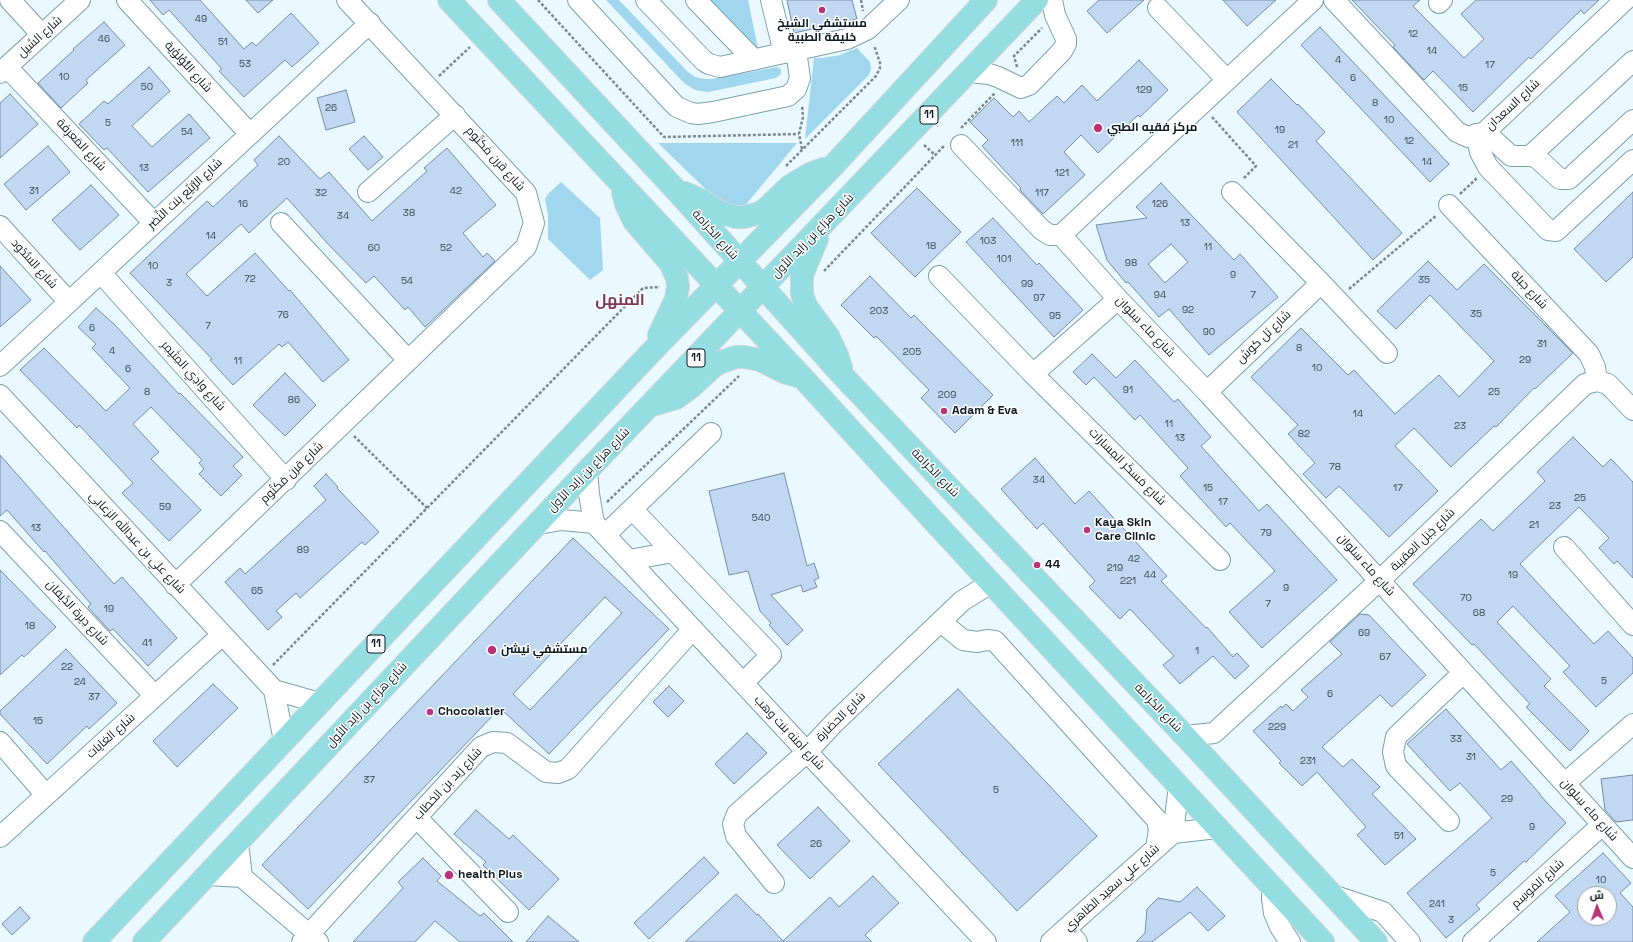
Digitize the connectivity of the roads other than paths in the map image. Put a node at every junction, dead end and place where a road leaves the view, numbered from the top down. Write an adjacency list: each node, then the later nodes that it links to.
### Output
1 (10, 0): 20 (street)
2 (80, 0): 20 (street, شارع السَّيل)
3 (127, 0): 30 (street, شارع اللُّؤلؤية)
4 (347, 0): 19 (street, شارع قرن مَكتُوم)
5 (449, 0): 35 (main road)
6 (499, 0): 36 (main road, شارع الكرامة)
7 (578, 0): 21 (street)
8 (646, 0): 22 (street)
9 (696, 0): 22 (street)
10 (771, 0): 21 (street)
11 (899, 0): 21 (street)
12 (986, 0): 34 (main road, 11)
13 (1037, 0): 25 (main road, شارع هزاع بن زايد الأول / 11)
14 (1313, 0): 26 (street)
15 (1334, 0): 29 (street, شارع السعدان)
16 (1624, 0): 29 (street, شارع السعدان)
17 (1053, 7): 25 (street)
18 (1158, 8): 26 (street)
19 (370, 23): 27 (street, شارع قرن مَكتُوم); 30 (street, شارع الرُّبَيِّع بِنت النَّضر)
20 (42, 35): 24 (street, شارع السَّيل)
21 (790, 52): 22 (street)
22 (754, 60)
23 (1633, 61): 32 (street)
24 (4, 70): 40 (street, شارع المَعرِفة)
25 (970, 72): 43 (main road, شارع هزاع بن زايد الأول / 11)
26 (1227, 80): 44 (street)
27 (455, 115): 37 (street); 56 (street, شارع قرن مَكتُوم)
28 (1633, 120): 32 (street)
29 (1480, 133): 32 (street); 33 (street)
30 (250, 134): 40 (street, شارع الرُّبَيِّع بِنت النَّضر)
31 (955, 140): 44 (street)
32 (1530, 156)
33 (1633, 160)
34 (832, 167): 36 (main road); 45 (main road, 11)
35 (622, 186): 49 (main road); 54 (main road)
36 (674, 188): 45 (main road, شارع الكرامة)
37 (368, 192)
38 (1232, 192): 48 (street)
39 (1449, 205): 61 (street, شارع جبلة)
40 (154, 223): 46 (street, شارع الرُّبَيِّع بِنت النَّضر)
41 (281, 223): 56 (street)
42 (0, 226): 52 (street, شارع السُّدُود)
43 (820, 229): 50 (main road, شارع هزاع بن زايد الأول / 11); 59 (main road)
44 (1061, 235): 51 (street, شارع ماء سِلوان)
45 (739, 262): 49 (main road, 11); 50 (main road, شارع الكرامة)
46 (101, 273): 52 (street, شارع الرُّبَيِّع بِنت النَّضر); 68 (street, شارع وادِي المِثَيمِر)
47 (939, 276): 58 (street, شارع مَسكَر المِسارات)
48 (1321, 283): 55 (street); 62 (street, شارع تل كوش)
49 (716, 286): 53 (main road); 54 (main road, 11)
50 (763, 288): 53 (main road, شارع هزاع بن زايد الأول / 11); 59 (main road, شارع الكرامة)
51 (1118, 298): 58 (street); 62 (street, شارع ماء سِلوان)
52 (69, 302): 57 (street, شارع الرُّبَيِّع بِنت النَّضر)
53 (741, 312): 60 (main road); 64 (main road, شارع هزاع بن زايد الأول / 11)
54 (657, 346): 88 (main road, 11)
55 (1387, 353)
56 (408, 360): 68 (street, شارع قرن مَكتُوم)
57 (0, 366)
58 (1033, 374): 76 (street, شارع مَسكَر المِسارات)
59 (843, 376): 91 (main road, شارع الكرامة)
60 (802, 377): 64 (main road); 78 (main road)
61 (1597, 380): 65 (street); 77 (street, شارع جَبَل العِقيبة)
62 (1207, 392): 77 (street, شارع ماء سِلوان)
63 (0, 395): 79 (street, شارع علي بن عبدالله الزعابي)
64 (652, 405): 67 (main road, شارع هزاع بن زايد الأول / 11)
65 (1633, 410)
66 (711, 433): 69 (street)
67 (587, 471): 70 (main road, شارع هزاع بن زايد الأول / 11); 71 (street)
68 (286, 480): 79 (street, شارع قرن مَكتُوم)
69 (632, 509): 71 (street); 74 (street)
70 (538, 524): 71 (street); 105 (main road, شارع هزاع بن زايد الأول / 11)
71 (597, 524): 75 (street, شارع آمنه بنت وهب)
72 (0, 531): 87 (street, شارع دِيرة الدِّيفان)
73 (1564, 547): 81 (street)
74 (673, 552): 75 (street); 85 (street)
75 (629, 560): 82 (street, شارع آمنه بنت وهب)
76 (1220, 560)
77 (1380, 580): 84 (street, شارع ماء سِلوان); 90 (street, شارع جَبَل العِقيبة)
78 (991, 583): 80 (street, شارع الحضارة); 97 (main road)
79 (175, 585): 83 (street, شارع علي بن عبدالله الزعابي)
80 (941, 622): 94 (street, شارع الحضارة); 106 (street)
81 (1633, 625)
82 (693, 629): 85 (street, شارع آمنه بنت وهب); 99 (street, شارع زيد بن الخطاب)
83 (222, 635): 86 (street, شارع علي بن عبدالله الزعابي); 87 (street, شارع الغايات)
84 (1463, 673): 96 (street, شارع ماء سِلوان); 100 (street)
85 (743, 683): 94 (street, شارع آمنه بنت وهب)
86 (268, 684): 88 (street); 93 (street)
87 (155, 696): 98 (street, شارع الغايات)
88 (320, 703): 93 (main road, 11)
89 (1633, 724): 96 (street)
90 (1214, 733): 91 (street); 95 (street)
91 (1185, 736): 95 (main road, شارع الكرامة)
92 (0, 742): 98 (street)
93 (284, 742): 117 (main road, 11)
94 (807, 752): 110 (street, شارع الحضارة); 118 (street, شارع آمنه بنت وهب)
95 (1213, 766): 112 (main road, شارع الكرامة)
96 (1565, 783): 101 (street, شارع ماء سِلوان)
97 (1179, 786): 102 (main road); 103 (street)
98 (46, 795): 104 (street, شارع الغايات)
99 (418, 818): 113 (street); 116 (street, شارع زيد بن الخطاب)
100 (1449, 821)
101 (1602, 825): 107 (street, شارع ماء سِلوان); 124 (street, شارع المَوسِم)
102 (1218, 828): 103 (street); 111 (main road)
103 (1173, 833): 106 (street, شارع علي سعيد الظاهري)
104 (0, 837)
105 (238, 842): 108 (main road, شارع هزاع بن زايد الأول / 11); 109 (street)
106 (1156, 848): 114 (street, شارع علي سعيد الظاهري)
107 (1633, 858)
108 (207, 874): 109 (street); 115 (main road, شارع هزاع بن زايد الأول / 11)
109 (242, 878): 116 (street)
110 (774, 883)
111 (1272, 887): 120 (street); 121 (main road)
112 (1332, 895): 122 (main road, شارع الكرامة); 123 (street)
113 (508, 912)
114 (1072, 936): 119 (street, شارع علي سعيد الظاهري)
115 (153, 937)
116 (310, 940)
117 (94, 942)
118 (986, 942)
119 (1051, 942)
120 (1290, 942)
121 (1323, 942)
122 (1376, 942)
123 (1410, 942)
124 (1473, 942)

